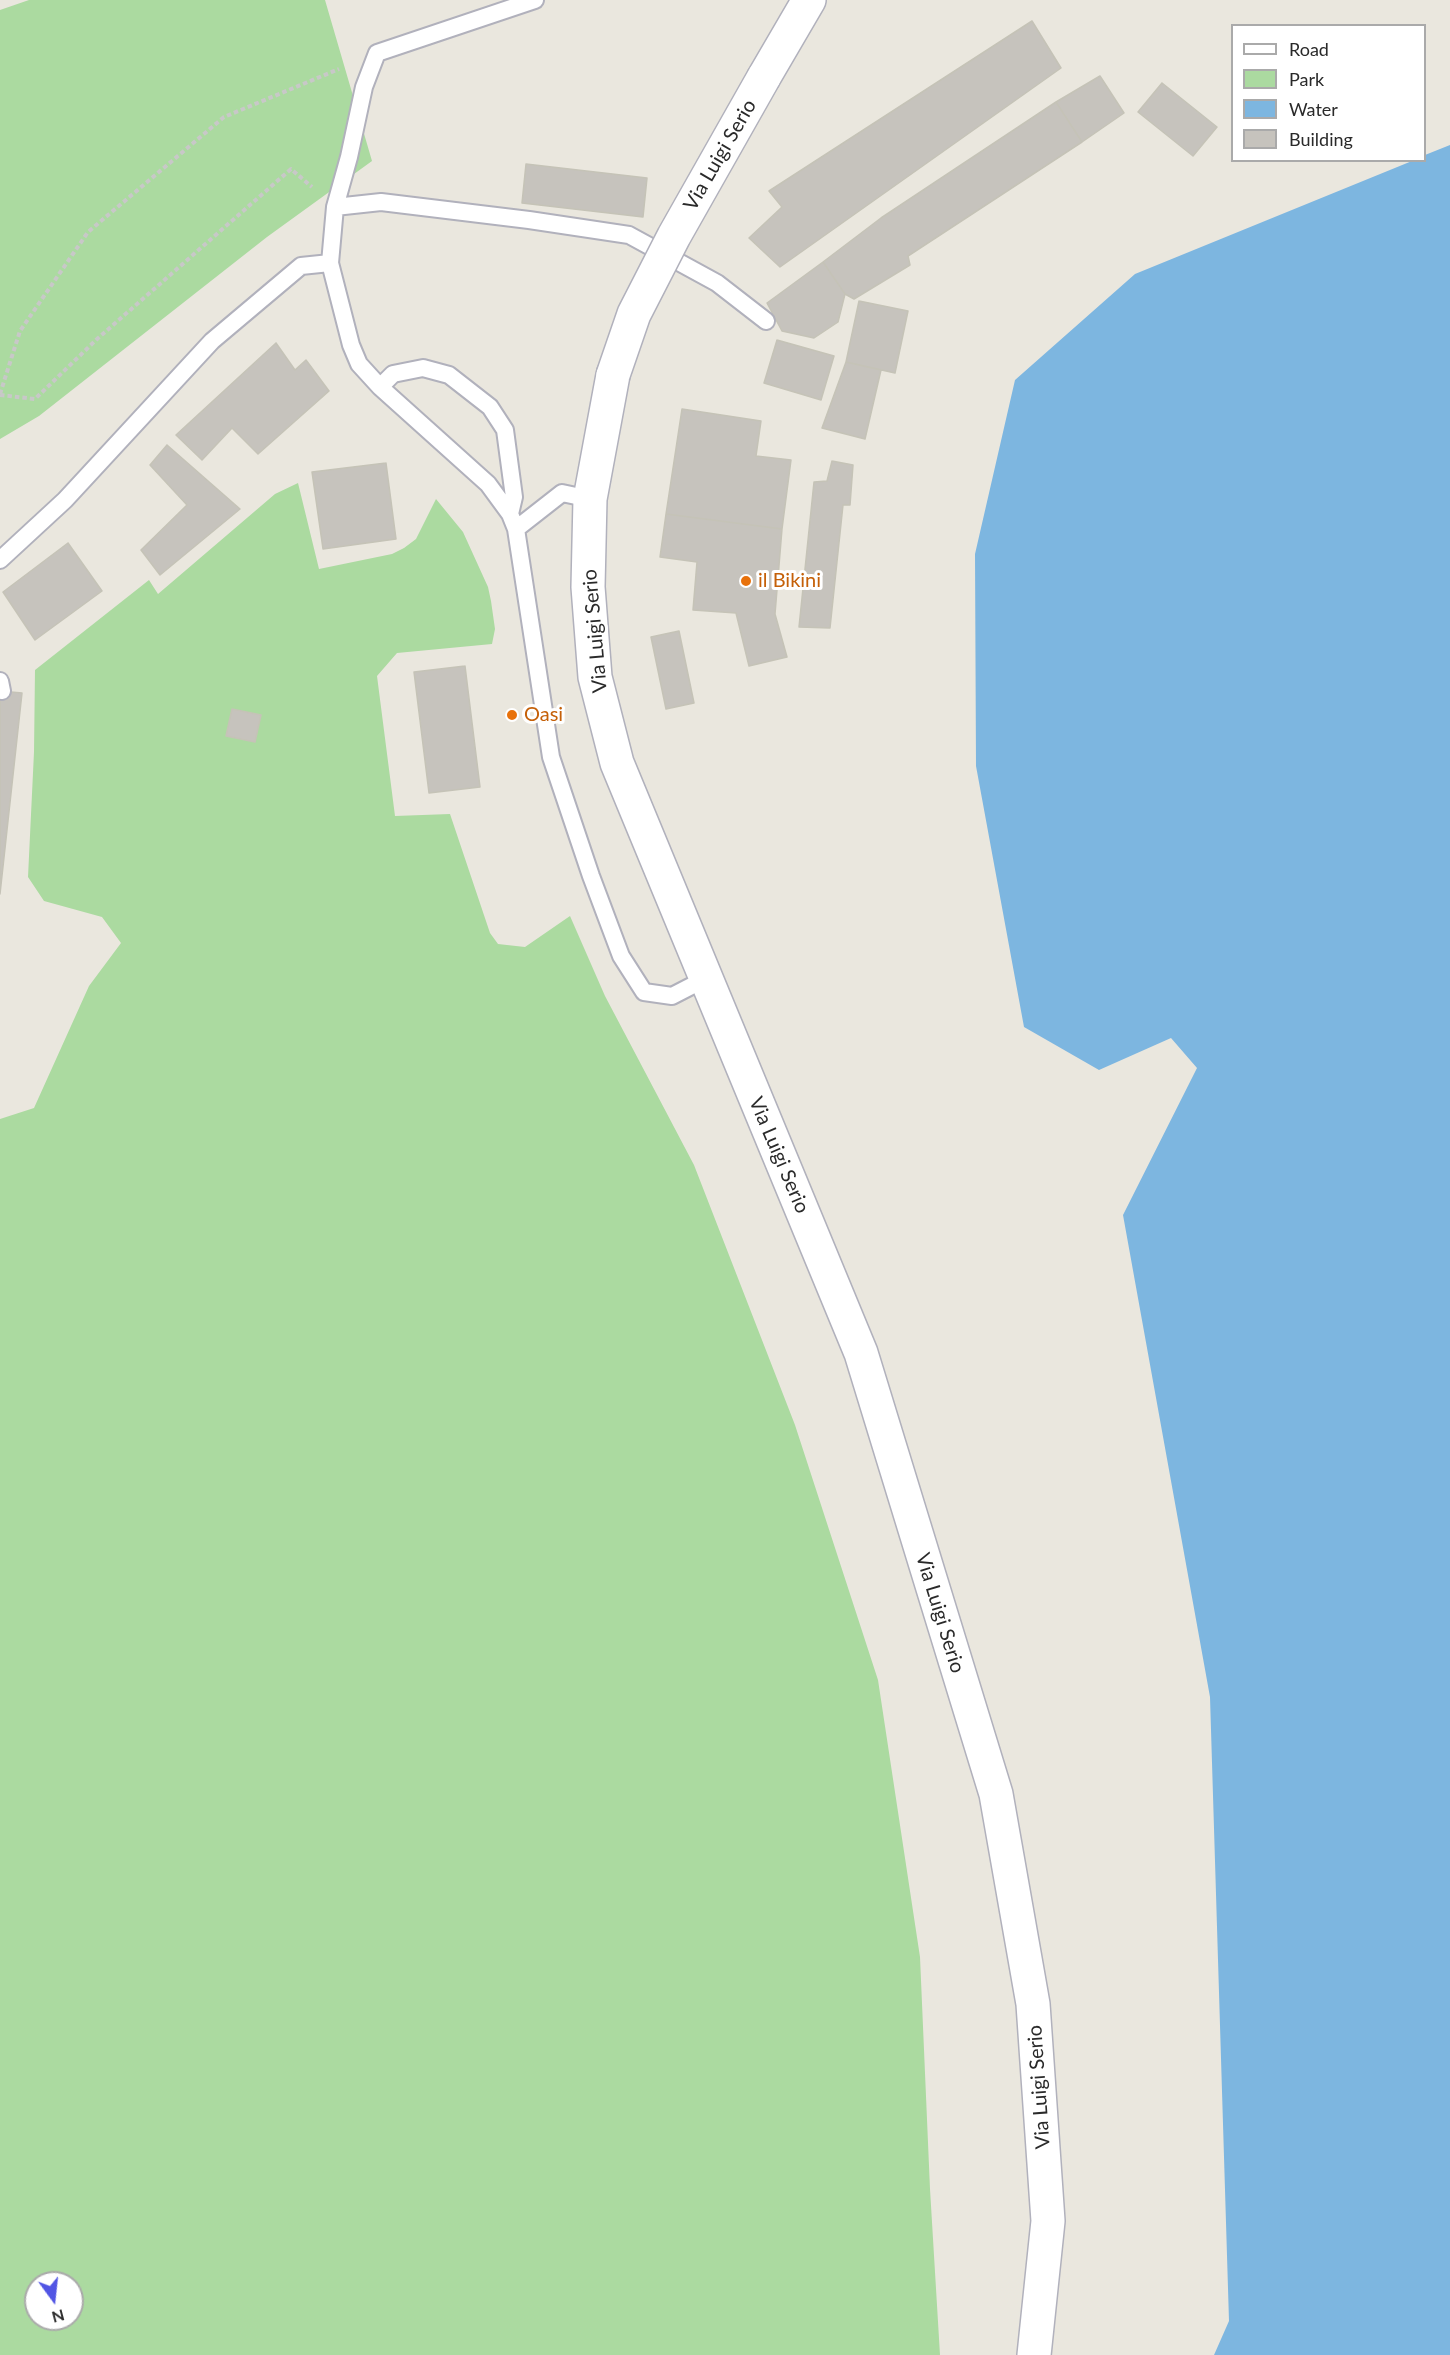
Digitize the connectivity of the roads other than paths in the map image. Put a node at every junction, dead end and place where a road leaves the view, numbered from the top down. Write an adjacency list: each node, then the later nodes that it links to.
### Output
1 (535, 0): 3 (lane)
2 (809, 0): 7 (main road, Via Luigi Serio, bridge)
3 (335, 207): 4 (lane); 5 (lane)
4 (330, 263): 6 (lane); 9 (lane)
5 (766, 321)
6 (380, 387): 8 (lane); 8 (lane)
7 (590, 499): 8 (lane); 10 (main road, Via Luigi Serio)
8 (513, 522): 10 (lane)
9 (0, 560)
10 (705, 979): 11 (main road, Via Luigi Serio)
11 (1034, 2355)

